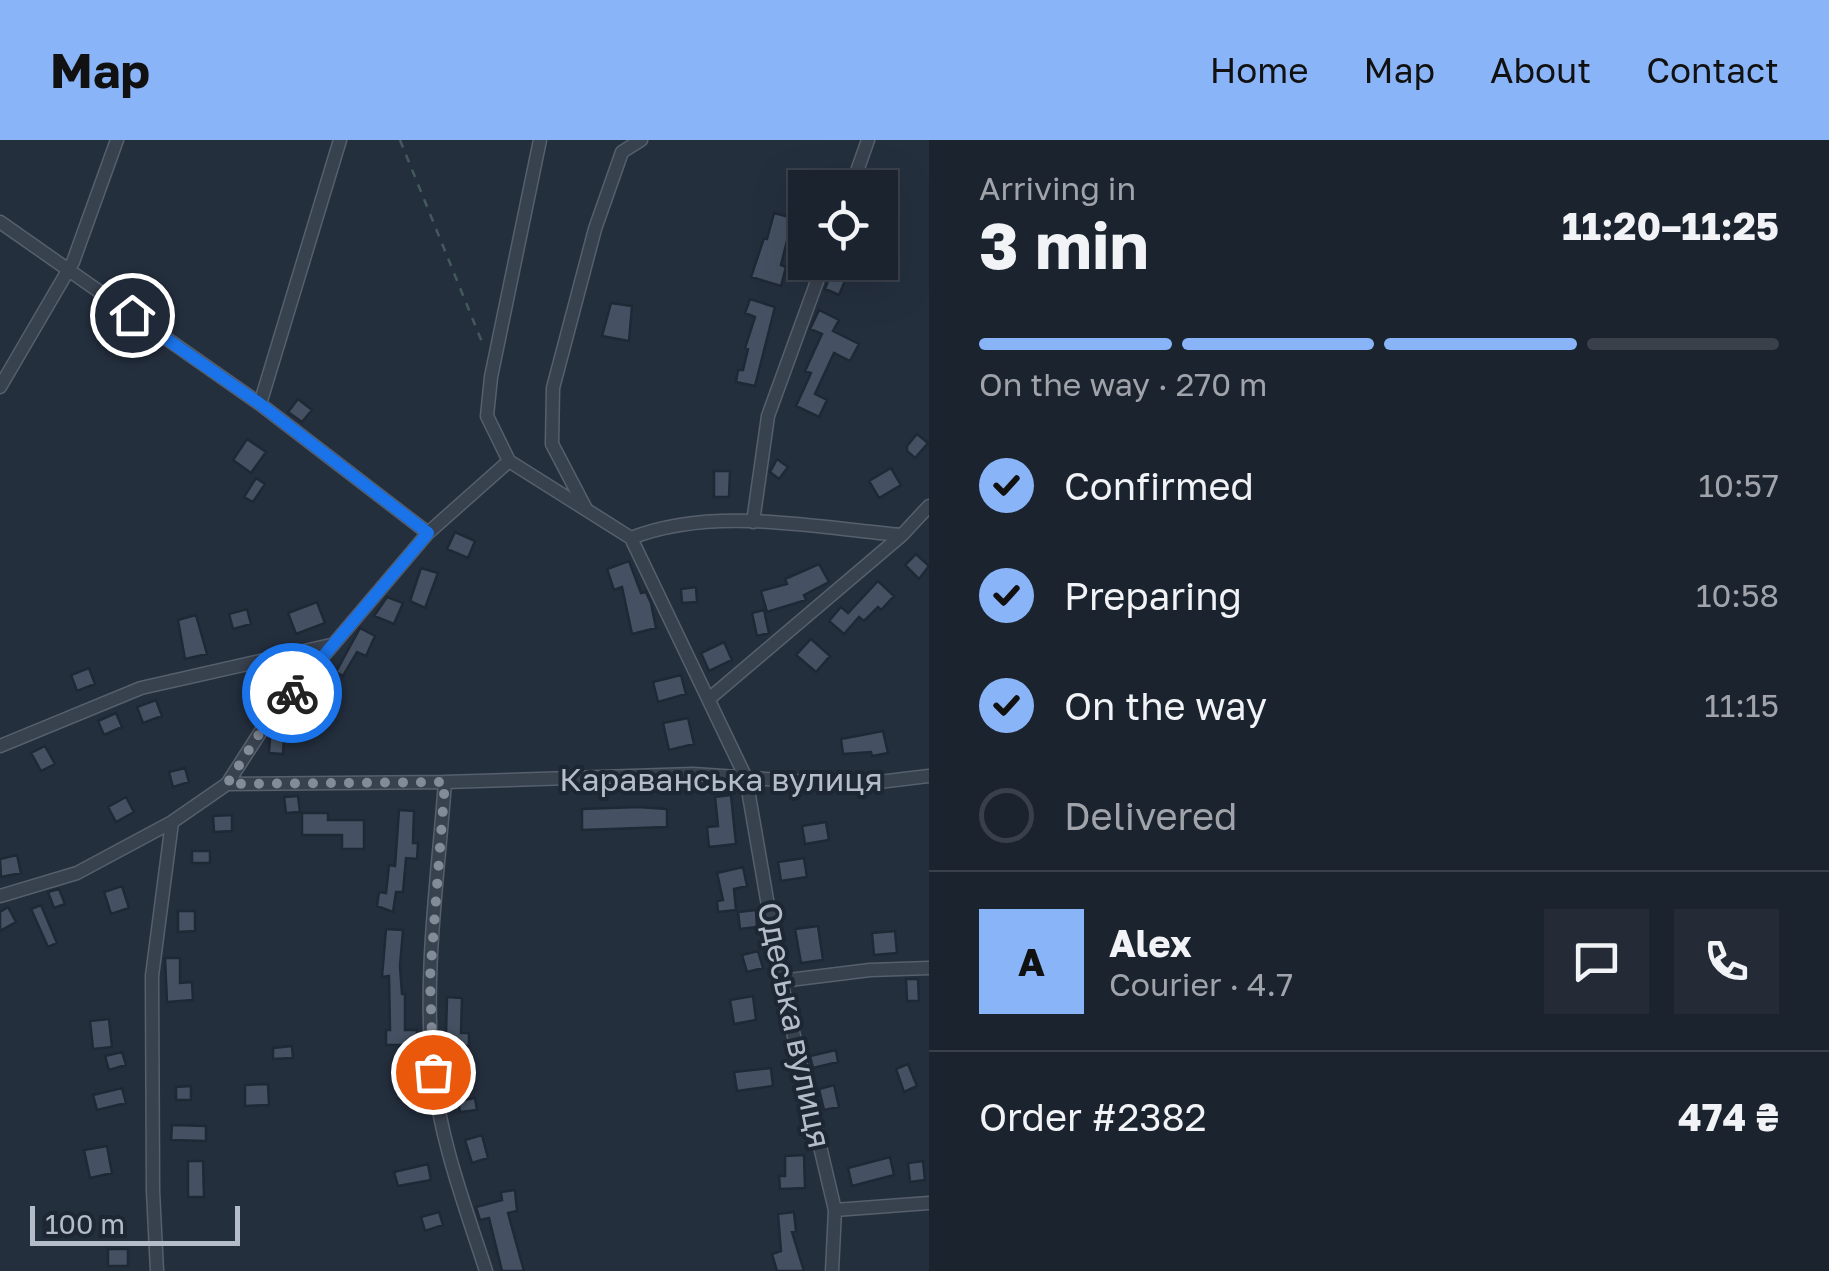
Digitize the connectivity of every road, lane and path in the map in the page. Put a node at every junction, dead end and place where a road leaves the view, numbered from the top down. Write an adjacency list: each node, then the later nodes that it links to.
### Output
1 (117, 140): 9 (street)
2 (340, 140): 13 (street)
3 (400, 140): 11 (path)
4 (540, 140): 11 (street)
5 (640, 140): 16 (street)
6 (868, 140): 7 (street)
7 (857, 170)
8 (0, 222): 9 (street)
9 (68, 271): 12 (street); 13 (street)
10 (817, 280): 17 (street)
11 (491, 377): 14 (street)
12 (0, 387)
13 (260, 404): 18 (street)
14 (509, 461): 16 (street); 18 (street)
15 (929, 506): 19 (street)
16 (586, 509): 20 (street)
17 (753, 522): 19 (street); 20 (street)
18 (428, 533): 21 (street)
19 (902, 536): 22 (street)
20 (631, 538): 22 (street, Одеська вулиця)
21 (332, 644): 23 (street); 27 (street)
22 (710, 698): 25 (street, Одеська вулиця)
23 (0, 746)
24 (929, 776): 25 (street, Караванська вулиця)
25 (746, 778): 26 (street, Караванська вулиця); 31 (street, Одеська вулиця)
26 (445, 782): 27 (street, Караванська вулиця); 35 (street)
27 (227, 784): 28 (street)
28 (172, 822): 29 (street); 34 (street)
29 (0, 896)
30 (929, 968): 31 (street)
31 (781, 981): 33 (street, Одеська вулиця)
32 (929, 1203): 33 (street)
33 (835, 1210): 36 (street, Одеська вулиця)
34 (158, 1271)
35 (486, 1271)
36 (832, 1271)

